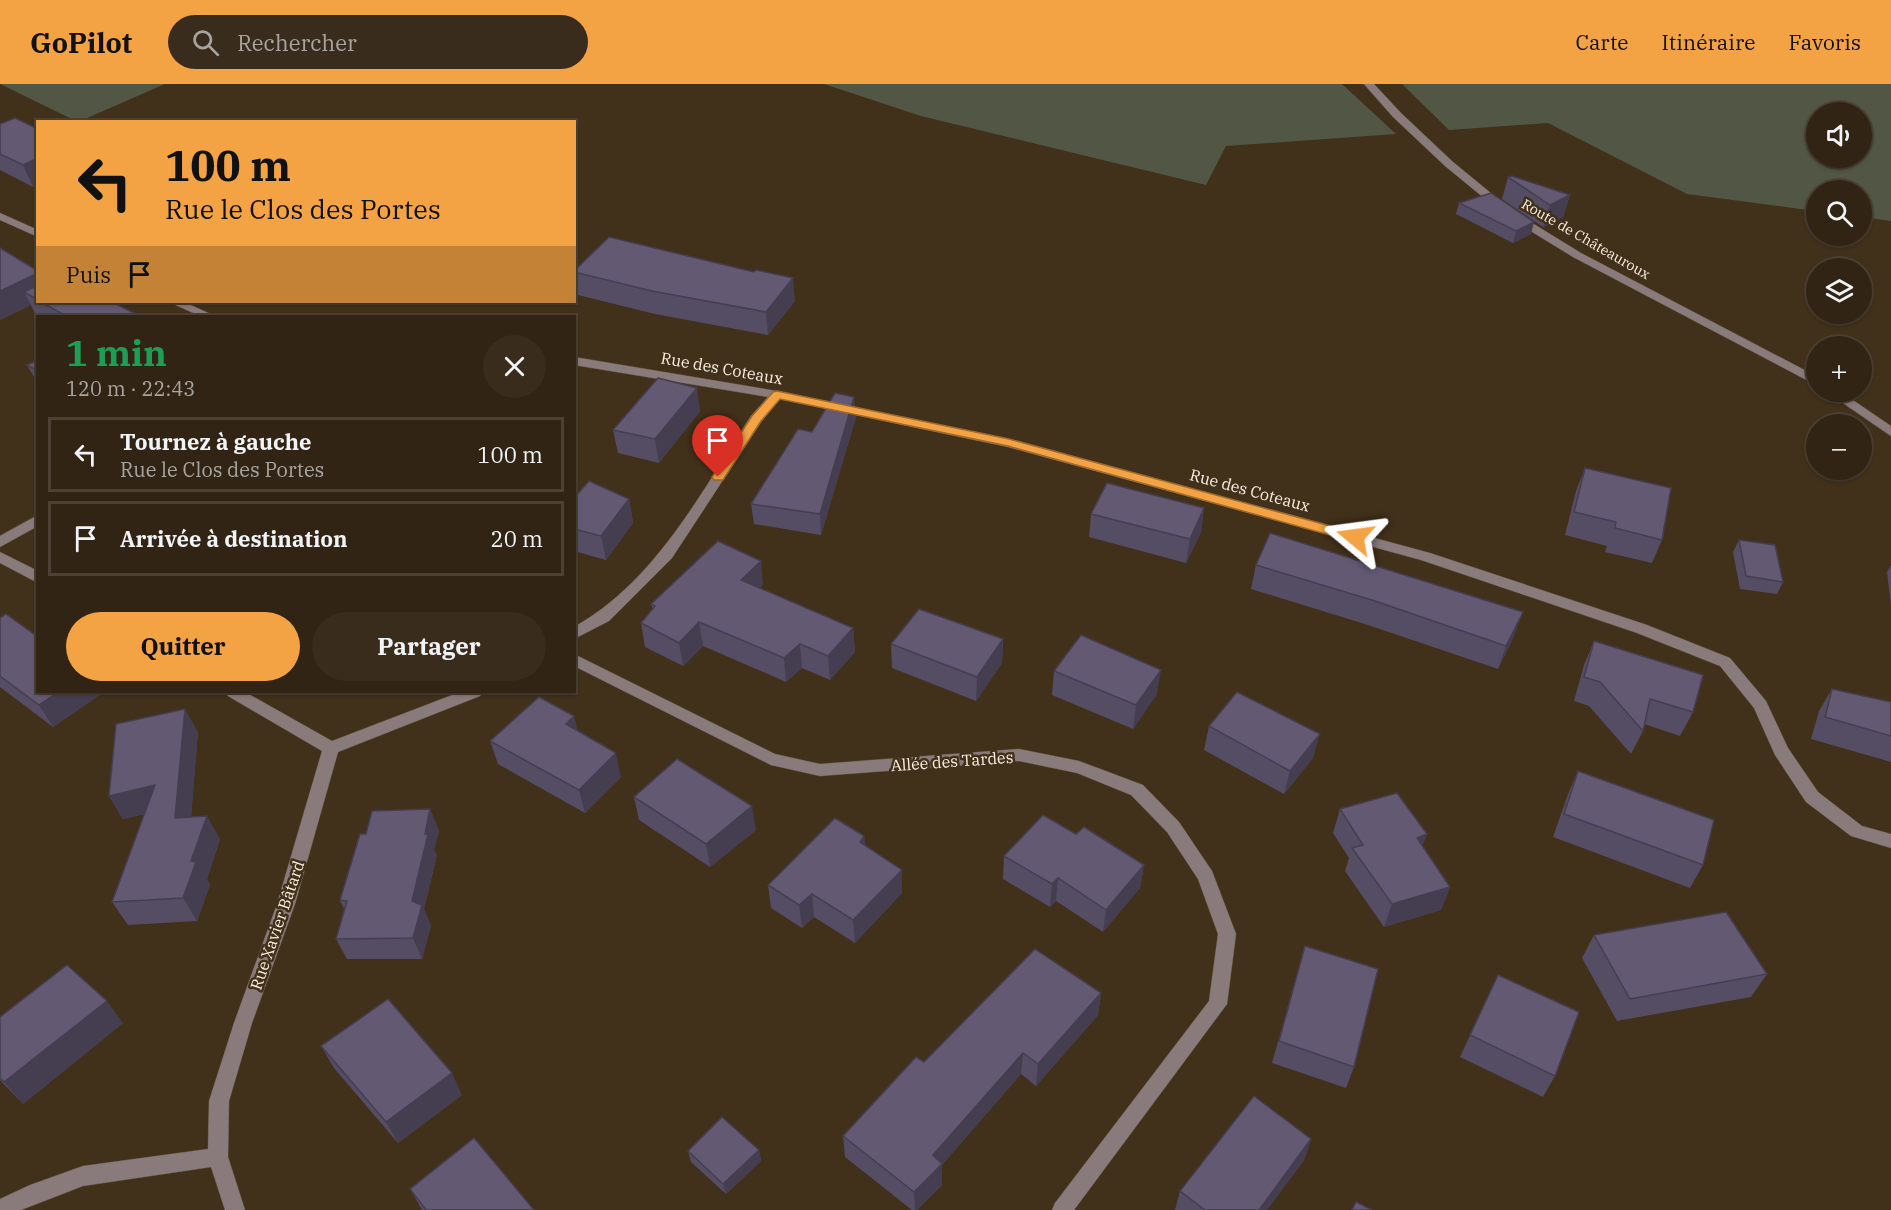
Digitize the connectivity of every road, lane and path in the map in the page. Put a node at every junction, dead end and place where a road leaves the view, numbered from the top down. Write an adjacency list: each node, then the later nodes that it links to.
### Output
1 (1369, 84): 7 (street, Route de Châteauroux)
2 (0, 216): 3 (street)
3 (36, 233)
4 (177, 303): 5 (street)
5 (207, 315)
6 (576, 361): 8 (street, Rue des Coteaux)
7 (1806, 376)
8 (777, 395): 15 (street); 20 (street, Rue des Coteaux)
9 (1848, 402): 10 (street)
10 (1891, 432)
11 (36, 520): 12 (street)
12 (0, 542)
13 (0, 557): 14 (street)
14 (36, 577)
15 (576, 633)
16 (576, 660): 24 (street, Allée des Tardes)
17 (235, 693): 19 (street)
18 (472, 693): 19 (street)
19 (331, 748): 21 (street, Rue Xavier Bâtard)
20 (1891, 841)
21 (218, 1157): 22 (street); 23 (street, Rue Xavier Bâtard)
22 (0, 1210)
23 (235, 1210)
24 (1062, 1210)

